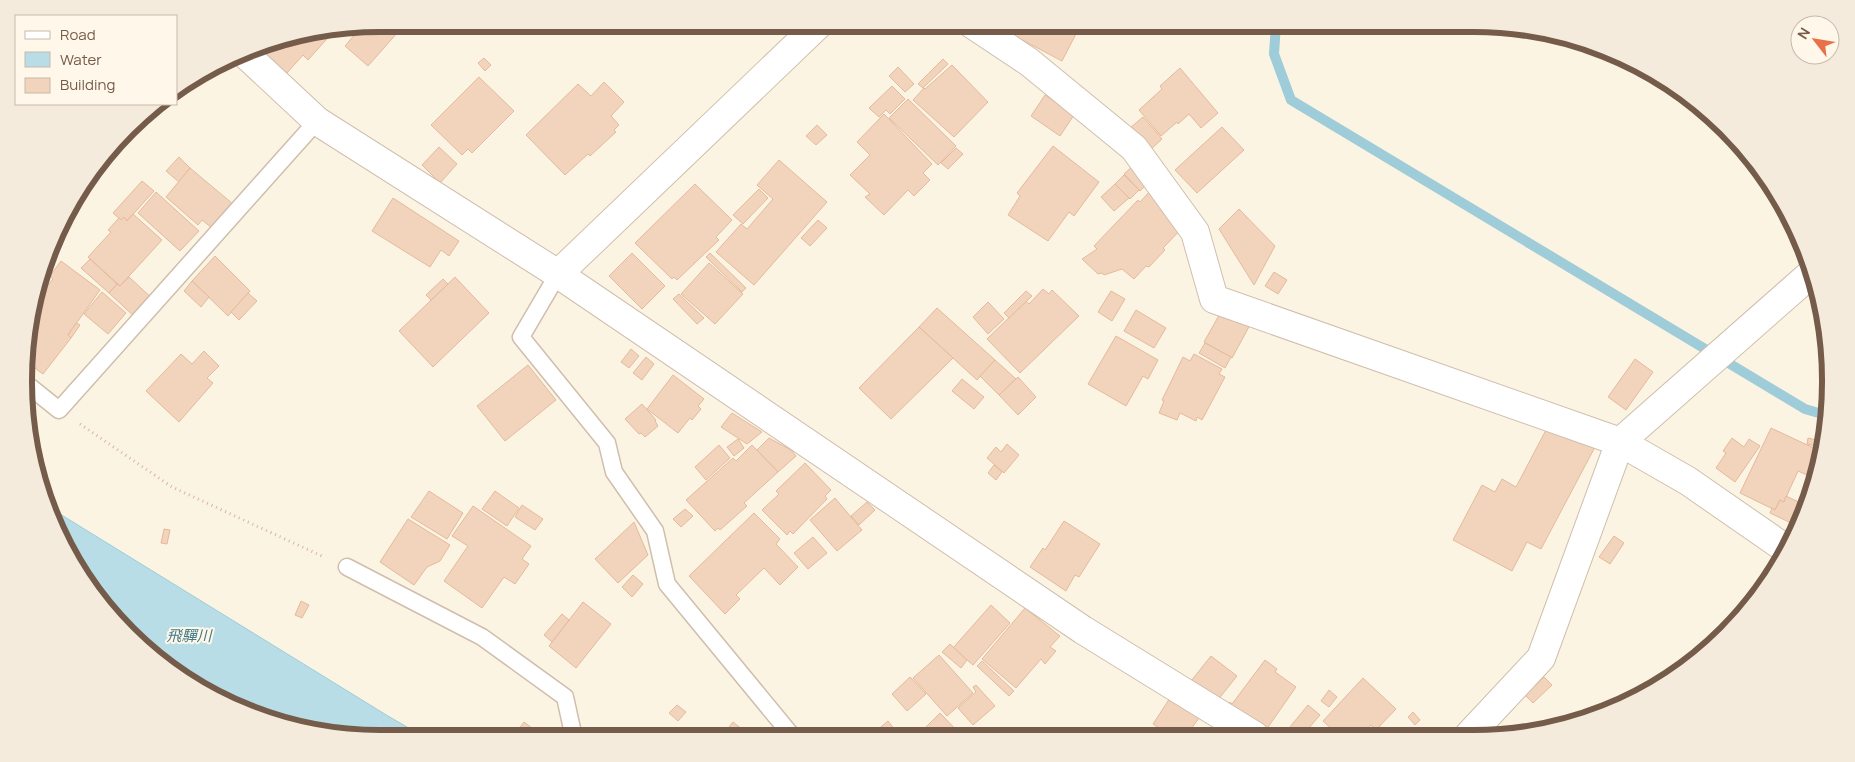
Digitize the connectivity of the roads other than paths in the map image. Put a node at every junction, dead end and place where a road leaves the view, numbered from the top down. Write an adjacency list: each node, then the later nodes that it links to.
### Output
1 (811, 32): 5 (street)
2 (984, 32): 8 (street)
3 (250, 58): 4 (street)
4 (317, 121): 5 (street); 7 (lane)
5 (558, 274): 11 (street); 13 (lane)
6 (1807, 278): 8 (street)
7 (32, 389)
8 (1620, 442): 9 (street); 14 (street)
9 (1781, 546)
10 (347, 567): 12 (lane)
11 (1224, 728)
12 (572, 730)
13 (786, 730)
14 (1474, 730)

